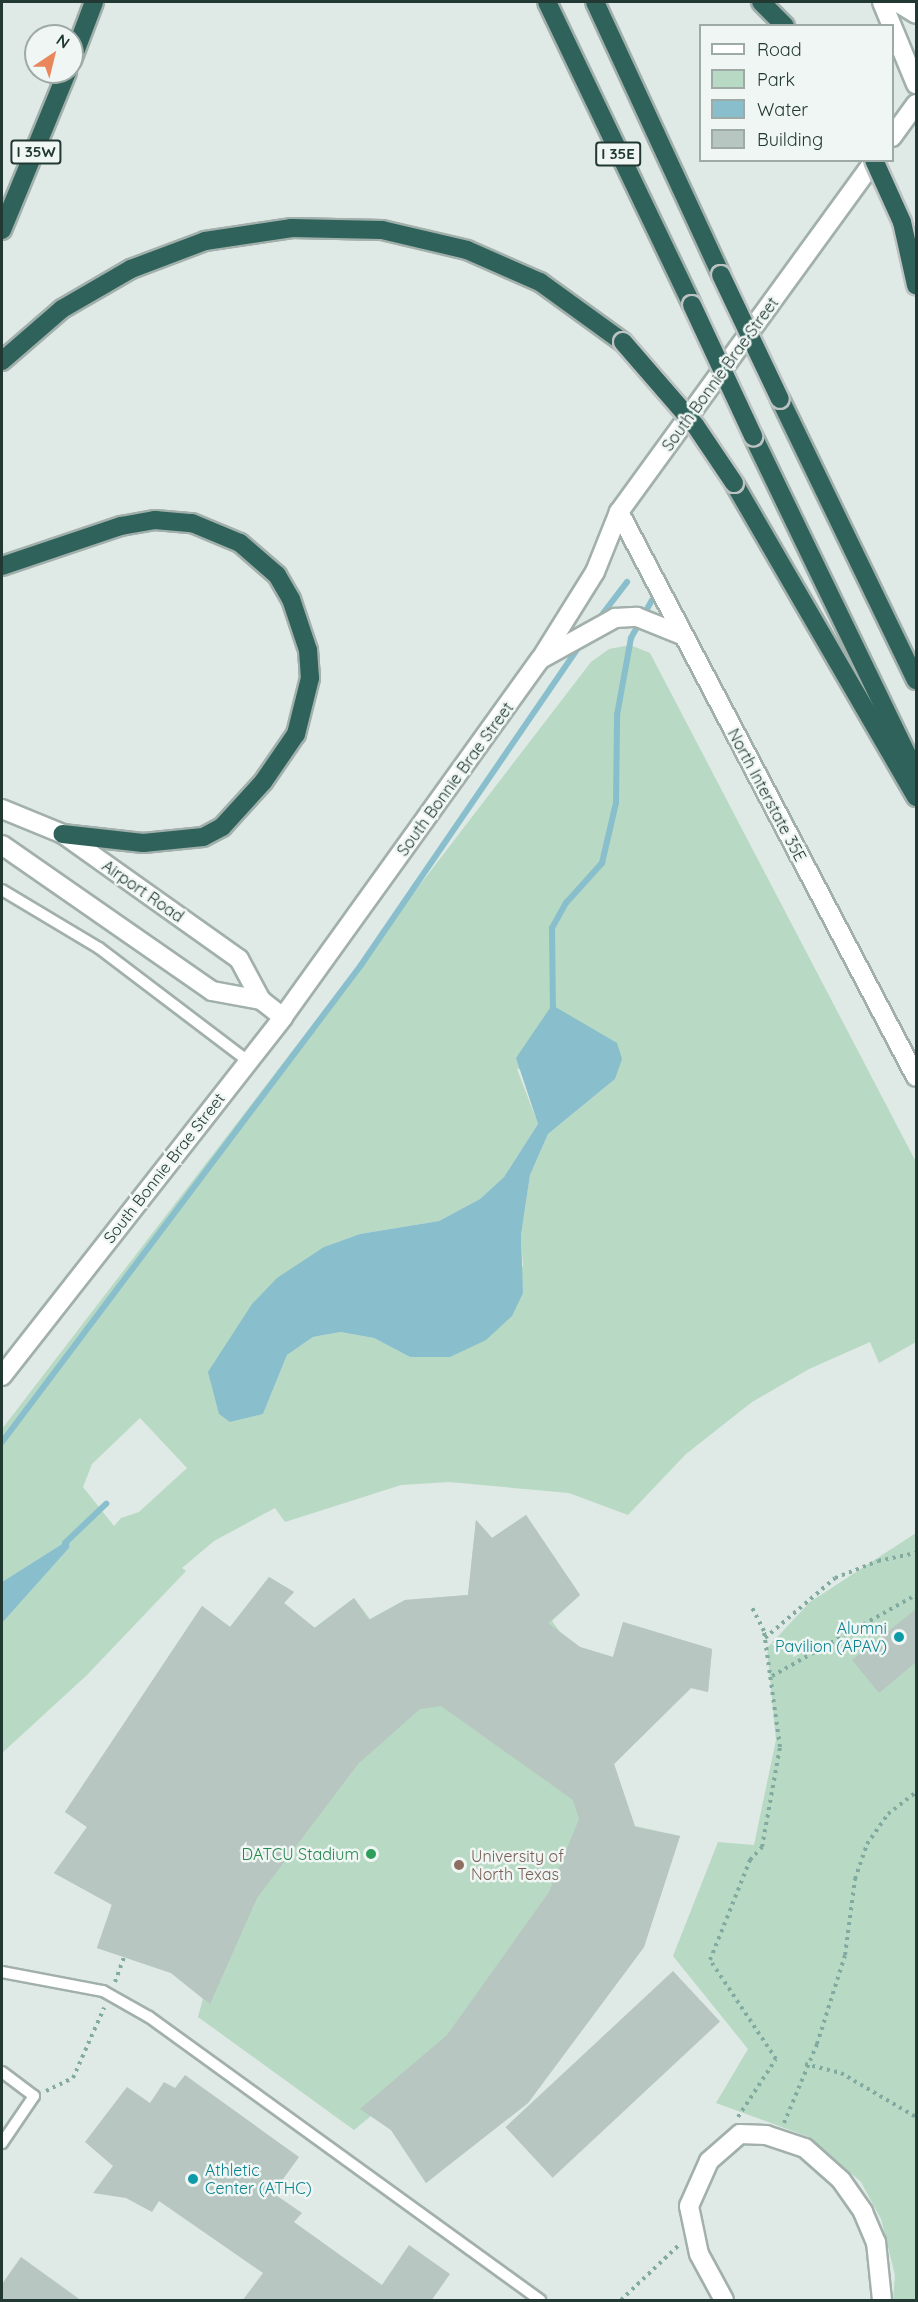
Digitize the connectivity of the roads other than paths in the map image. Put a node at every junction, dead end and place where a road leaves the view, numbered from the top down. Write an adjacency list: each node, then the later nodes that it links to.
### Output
1 (94, 2): 10 (highway)
2 (547, 2): 26 (highway, I 35E, bridge)
3 (595, 2): 25 (highway, I 35E, bridge)
4 (761, 2): 8 (highway)
5 (882, 2): 9 (main road)
6 (897, 2): 7 (main road)
7 (916, 14)
8 (783, 24)
9 (891, 24)
10 (84, 28)
11 (894, 31): 13 (main road)
12 (62, 84): 18 (highway, I 35W)
13 (916, 84)
14 (916, 104): 15 (main road)
15 (894, 134)
16 (873, 162): 21 (main road, South Bonnie Brae Street)
17 (875, 162): 19 (highway, bridge)
18 (2, 230)
19 (916, 285)
20 (2, 361): 27 (highway, bridge)
21 (619, 512): 23 (main road, North Interstate 35E); 24 (main road, South Bonnie Brae Street)
22 (2, 566): 29 (highway)
23 (682, 635): 24 (main road); 35 (main road, North Interstate 35E)
24 (540, 660): 33 (main road, South Bonnie Brae Street)
25 (916, 680)
26 (916, 773)
27 (916, 797)
28 (2, 809): 29 (main road, Airport Road)
29 (63, 834): 32 (main road, Airport Road)
30 (2, 845): 32 (main road, Airport Road)
31 (2, 890): 34 (lane)
32 (261, 1000): 33 (main road, Airport Road)
33 (283, 1017): 34 (main road, South Bonnie Brae Street)
34 (248, 1061): 36 (main road, South Bonnie Brae Street)
35 (916, 1077)
36 (2, 1376)
37 (2, 1972): 40 (lane)
38 (2, 2073): 39 (lane)
39 (2, 2143)
40 (540, 2301)
41 (724, 2301): 42 (main road)
42 (882, 2301)

